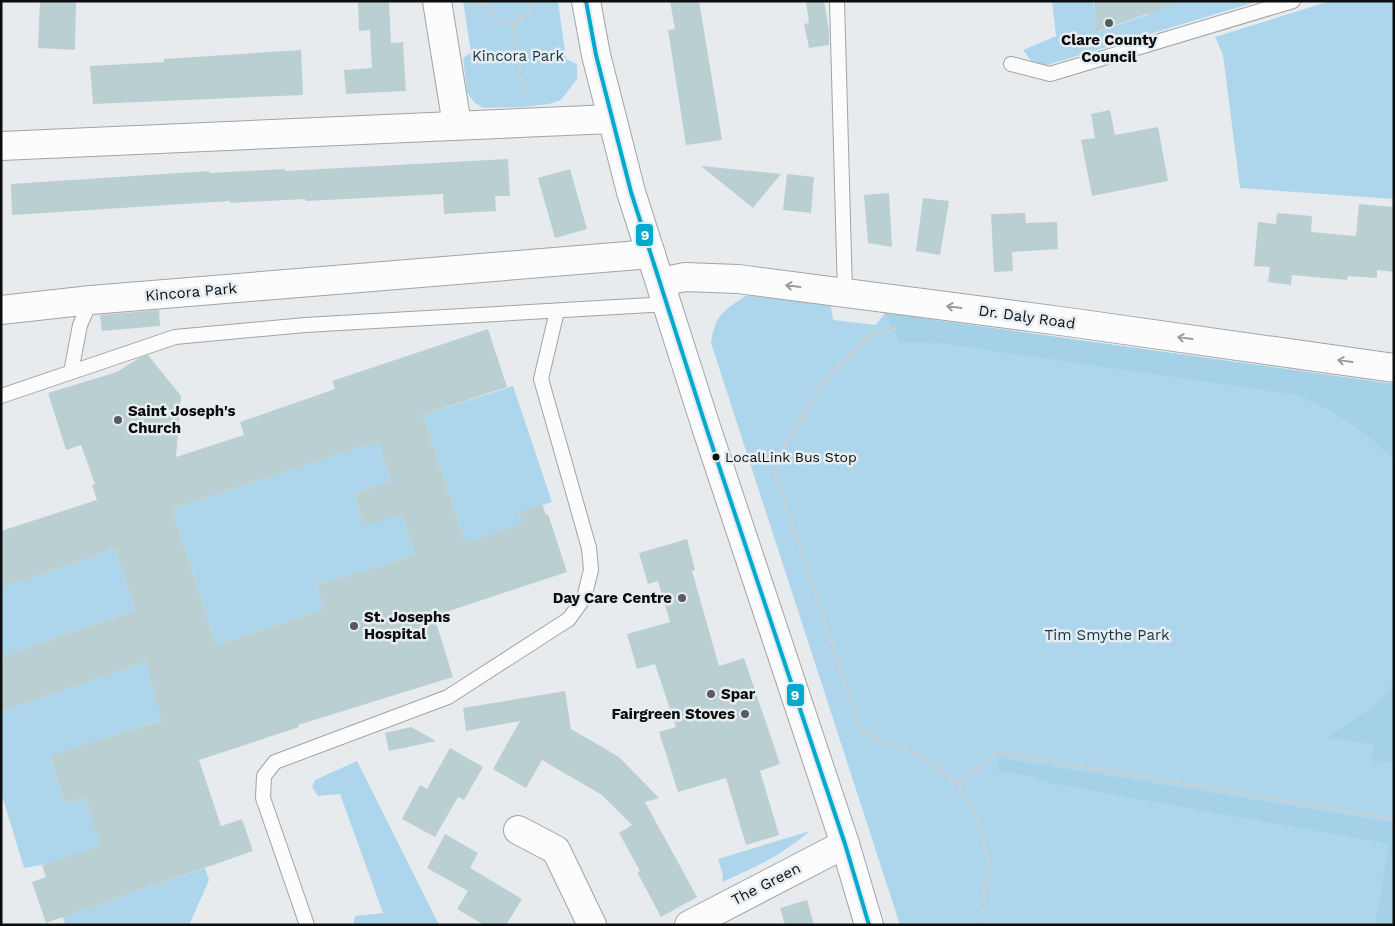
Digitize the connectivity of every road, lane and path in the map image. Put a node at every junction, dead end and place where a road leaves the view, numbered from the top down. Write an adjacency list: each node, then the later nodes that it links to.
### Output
1 (437, 1): 11 (street)
2 (486, 1): 7 (path)
3 (531, 1): 7 (path)
4 (586, 1): 9 (street)
5 (837, 1): 15 (lane)
6 (1293, 1): 8 (lane)
7 (513, 23): 10 (path)
8 (1010, 64)
9 (612, 119): 10 (street); 13 (street)
10 (528, 122): 11 (street)
11 (457, 125): 12 (street)
12 (1, 146)
13 (651, 254): 14 (street); 16 (street, Kincora Park)
14 (664, 293): 15 (street, Dr. Daly Road, one-way to 14); 18 (lane); 26 (street)
15 (845, 293): 20 (street, Dr. Daly Road, one-way to 15)
16 (91, 300): 17 (street, Kincora Park); 21 (lane)
17 (1, 310)
18 (557, 311): 21 (lane); 27 (lane)
19 (902, 326): 23 (path)
20 (1394, 368)
21 (71, 372): 22 (lane)
22 (1, 396)
23 (958, 785): 24 (path); 31 (path)
24 (1394, 818)
25 (518, 830): 28 (street)
26 (845, 844): 29 (street, The Green); 30 (street)
27 (307, 925)
28 (592, 925)
29 (689, 925)
30 (869, 925)
31 (981, 925)

